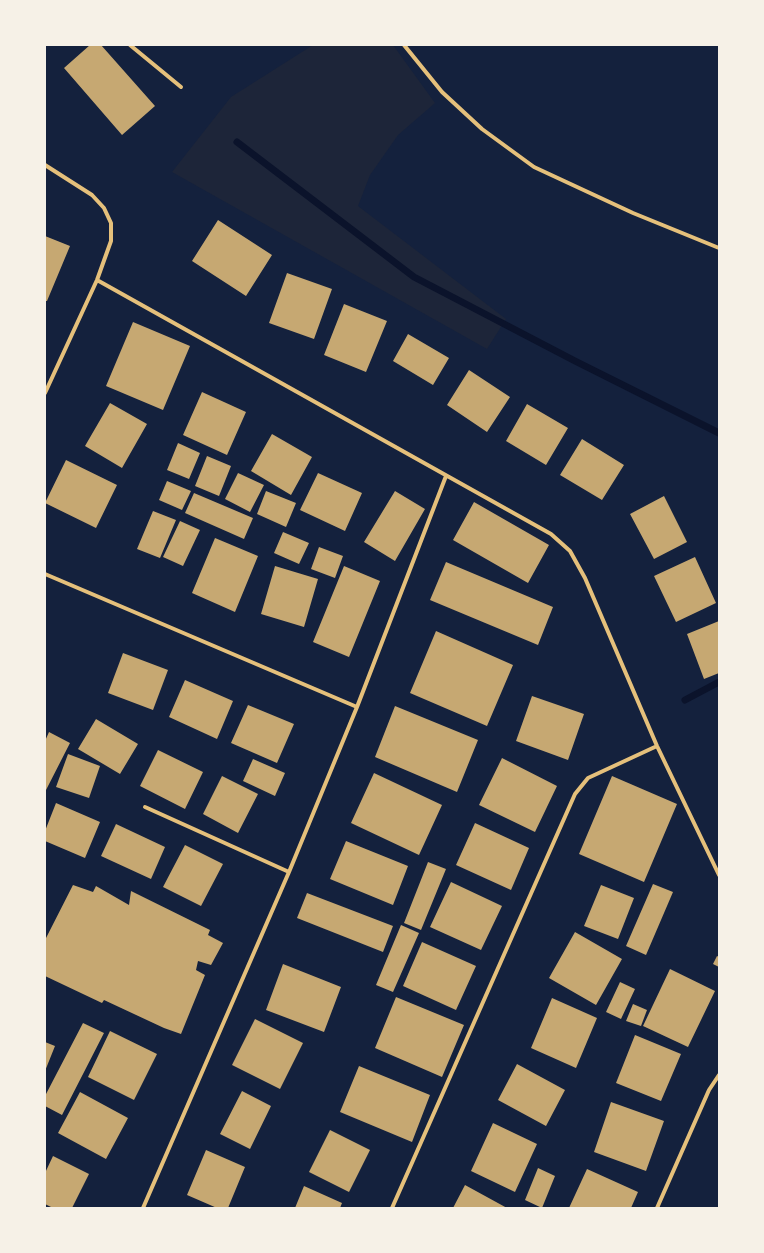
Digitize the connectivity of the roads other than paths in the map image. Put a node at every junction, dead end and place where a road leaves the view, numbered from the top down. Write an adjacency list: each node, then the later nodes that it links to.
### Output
1 (130, 45): 3 (street)
2 (404, 45): 5 (street)
3 (181, 87)
4 (45, 165): 6 (street)
5 (719, 248)
6 (97, 280): 7 (street); 8 (street)
7 (45, 393)
8 (446, 476): 10 (street); 11 (street)
9 (45, 574): 10 (street)
10 (356, 707): 13 (street)
11 (657, 746): 14 (street); 17 (street)
12 (145, 807): 13 (street)
13 (289, 872): 16 (street)
14 (719, 875)
15 (719, 1075): 18 (street)
16 (143, 1208)
17 (392, 1208)
18 (657, 1208)

